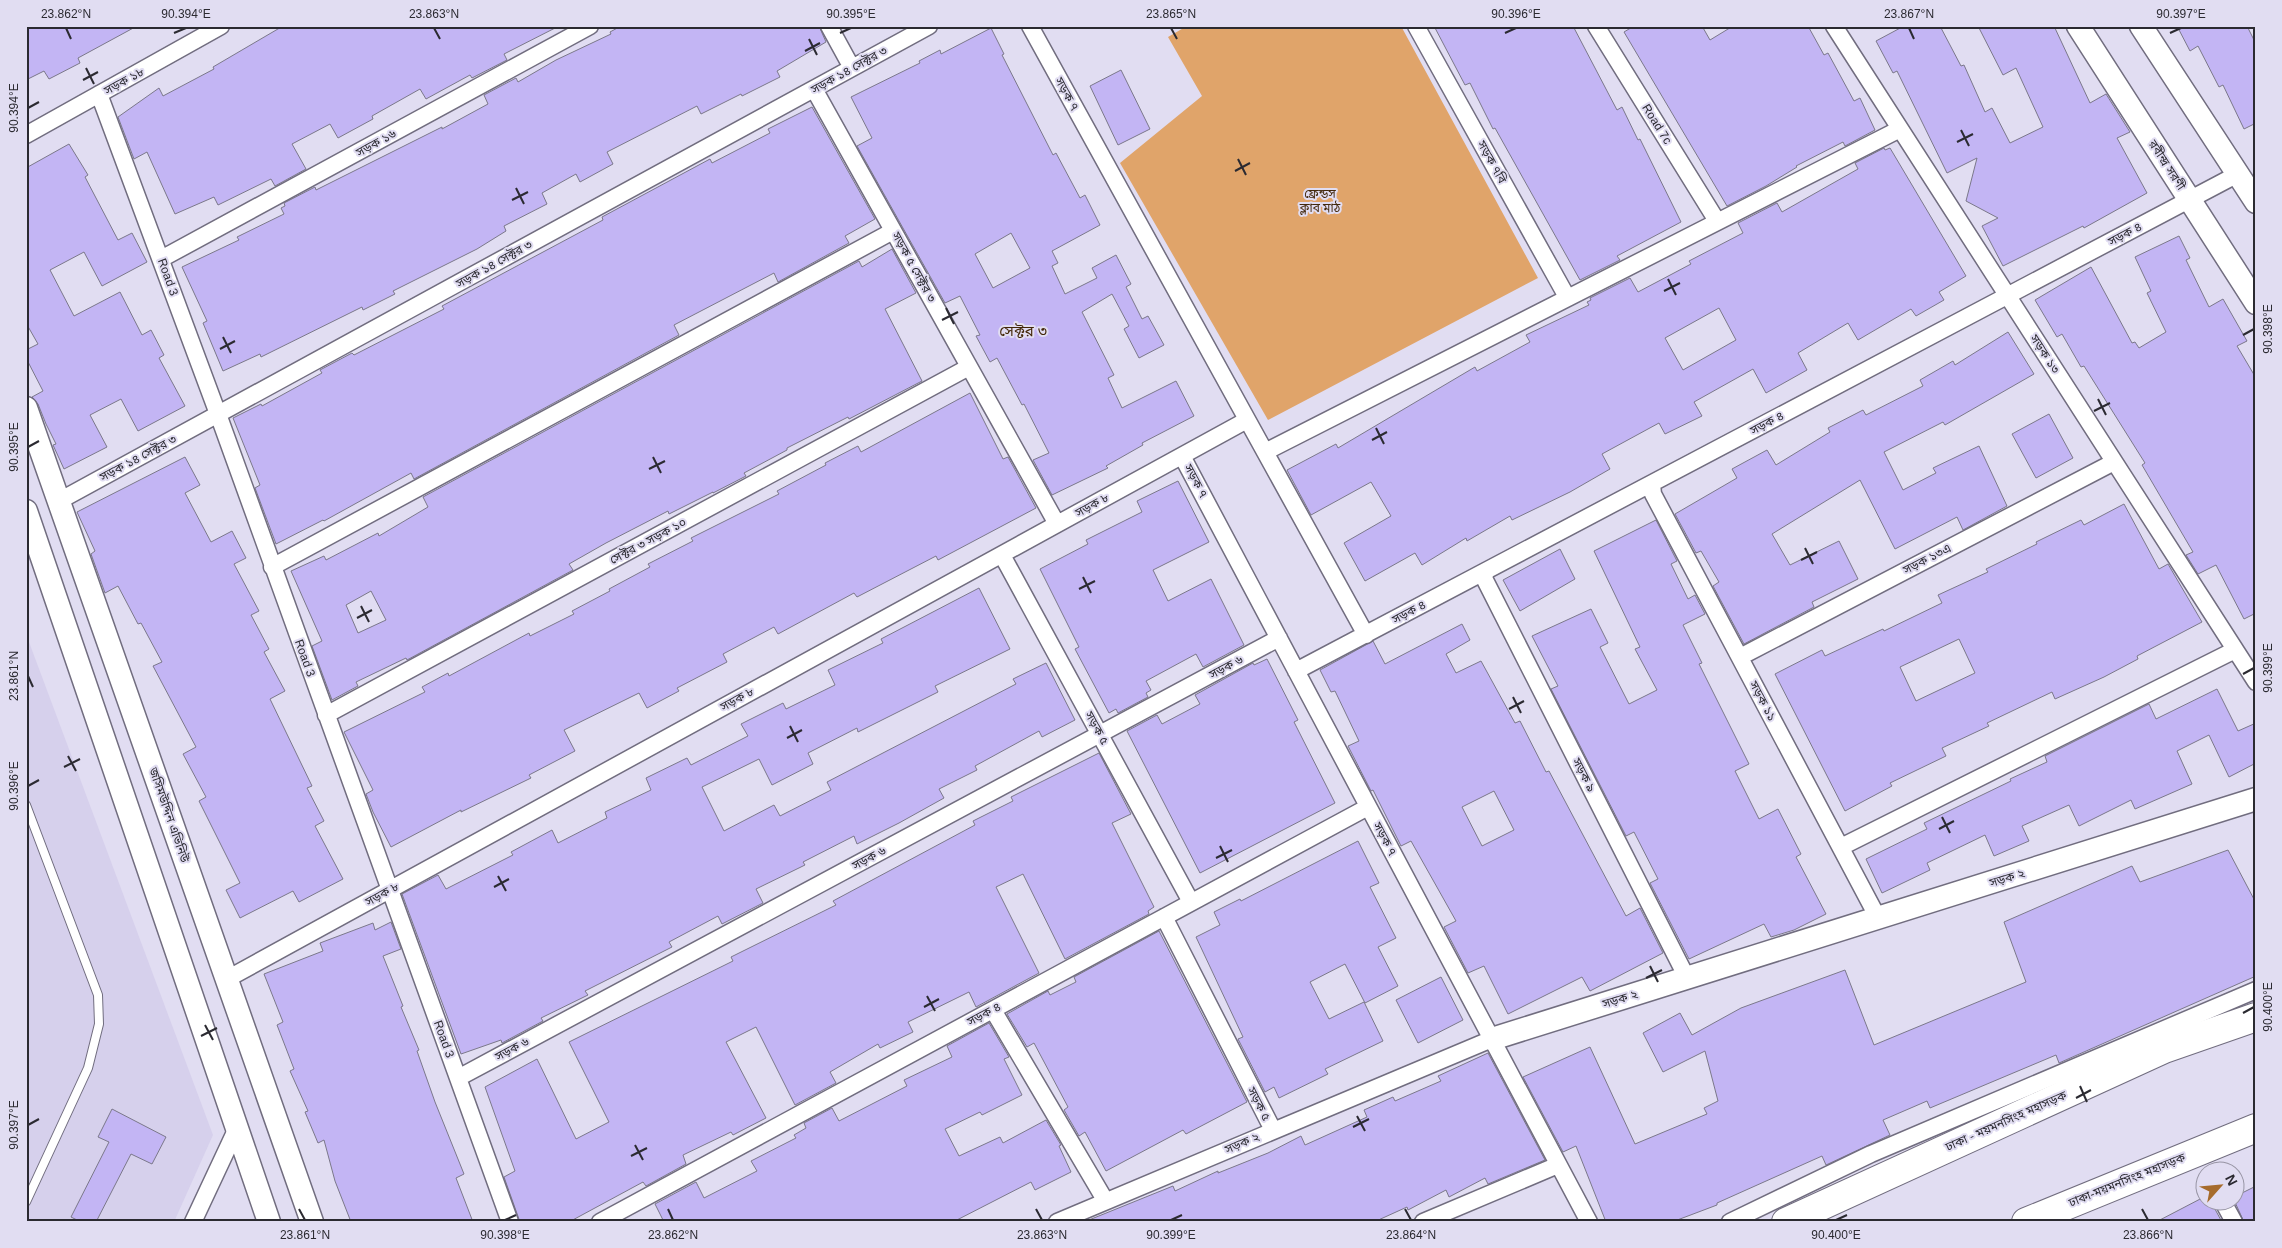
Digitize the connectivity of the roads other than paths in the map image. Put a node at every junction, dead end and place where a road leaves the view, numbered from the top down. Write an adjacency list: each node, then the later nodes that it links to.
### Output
1 (221, 26): 13 (street, সড়ক ১৮)
2 (590, 26): 21 (street, সড়ক ১৬)
3 (829, 26): 11 (street)
4 (929, 26): 11 (street, সড়ক ১৪ সেক্টর ৩)
5 (1030, 26): 28 (street, সড়ক ৭)
6 (1416, 26): 23 (street, সড়ক ৭বি)
7 (1596, 26): 19 (street, Road 7c)
8 (1834, 26): 14 (street, সড়ক ১৩)
9 (2078, 26): 17 (street, রবীন্দ্র সরণী)
10 (2141, 26): 16 (street)
11 (852, 68): 12 (street, সড়ক ১৪ সেক্টর ৩)
12 (814, 89): 20 (street, সড়ক ৫ সেক্টর ৩); 27 (street, সড়ক ১৪ সেক্টর ৩)
13 (99, 94): 15 (street, সড়ক ১৮); 21 (street, Road 3)
14 (1900, 128): 19 (street); 22 (street, সড়ক ১৩)
15 (26, 135)
16 (2238, 174): 17 (street, সড়ক ৪); 18 (street)
17 (2190, 200): 22 (street, সড়ক ৪); 24 (street, রবীন্দ্র সরণী)
18 (2256, 202)
19 (1717, 221): 23 (street)
20 (894, 231): 25 (street, সড়ক ৫ সেক্টর ৩); 37 (street)
21 (161, 259): 27 (street, Road 3)
22 (2008, 296): 31 (street, সড়ক ১৩); 32 (street, সড়ক ৪)
23 (1567, 297): 29 (street)
24 (2256, 303)
25 (969, 367): 35 (street, সড়ক ৫ সেক্টর ৩); 45 (street, সেক্টর ৩ সড়ক ১০)
26 (26, 408): 33 (street, জসিমউদ্দিন এভিনিউ)
27 (218, 414): 33 (street, সড়ক ১৪ সেক্টর ৩); 37 (street, Road 3)
28 (1247, 420): 29 (street, সড়ক ৭); 30 (street, সড়ক ৮)
29 (1265, 452): 39 (street, সড়ক ৭)
30 (1182, 456): 35 (street, সড়ক ৮); 40 (street, সড়ক ৭)
31 (2114, 462): 41 (street, সড়ক ১৩); 42 (street, সড়ক ১৩এ)
32 (1652, 484): 38 (street, সড়ক ৪); 42 (street, সড়ক ১১)
33 (59, 501): 56 (street, জসিমউদ্দিন এভিনিউ)
34 (26, 511): 62 (street)
35 (1057, 524): 36 (street, সড়ক ৮)
36 (1002, 555): 46 (street, সড়ক ৫); 51 (street, সড়ক ৮)
37 (272, 567): 45 (street, Road 3)
38 (1486, 571): 39 (street, সড়ক ৪); 55 (street, সড়ক ৯)
39 (1366, 635): 43 (street, সড়ক ৪)
40 (1279, 638): 43 (street, সড়ক ৭); 46 (street, সড়ক ৬)
41 (2235, 650): 44 (street, সড়ক ১৩); 50 (street)
42 (1740, 657): 50 (street, সড়ক ১১)
43 (1296, 671): 49 (street, সড়ক ৭)
44 (2256, 682)
45 (326, 714): 51 (street, Road 3)
46 (1100, 734): 52 (street, সড়ক ৫); 61 (street, সড়ক ৬)
47 (2256, 799): 54 (street, সড়ক ২)
48 (26, 805): 67 (lane)
49 (1368, 807): 52 (street, সড়ক ৪); 60 (street, সড়ক ৭)
50 (1841, 847): 54 (street, সড়ক ১১)
51 (389, 890): 56 (street, সড়ক ৮); 61 (street, Road 3)
52 (1191, 902): 53 (street, সড়ক ৪)
53 (1164, 917): 58 (street, সড়ক ৪); 64 (street, সড়ক ৫)
54 (1878, 918): 55 (street, সড়ক ২)
55 (1687, 978): 60 (street, সড়ক ২)
56 (227, 979): 71 (street, জসিমউদ্দিন এভিনিউ)
57 (2256, 990): 77 (street)
58 (993, 1010): 66 (street); 73 (street, সড়ক ৪)
59 (2256, 1017): 78 (highway, ঢাকা - ময়মনসিংহ মহাসড়ক)
60 (1492, 1039): 64 (street, সড়ক ২); 65 (street, সড়ক ৭)
61 (458, 1078): 72 (street, Road 3)
62 (237, 1128): 69 (street); 70 (street)
63 (2256, 1128): 79 (highway, ঢাকা-ময়মনসিংহ মহাসড়ক)
64 (1273, 1130): 66 (street, সড়ক ২)
65 (1558, 1165): 75 (street); 76 (street, সড়ক ৭)
66 (1105, 1200): 74 (street, সড়ক ২)
67 (26, 1202)
68 (2227, 1210): 80 (street)
69 (193, 1222)
70 (269, 1222)
71 (312, 1222)
72 (510, 1222)
73 (600, 1222)
74 (1057, 1222)
75 (1423, 1222)
76 (1589, 1222)
77 (1730, 1222)
78 (1786, 1222)
79 (2026, 1222)
80 (2234, 1222)

